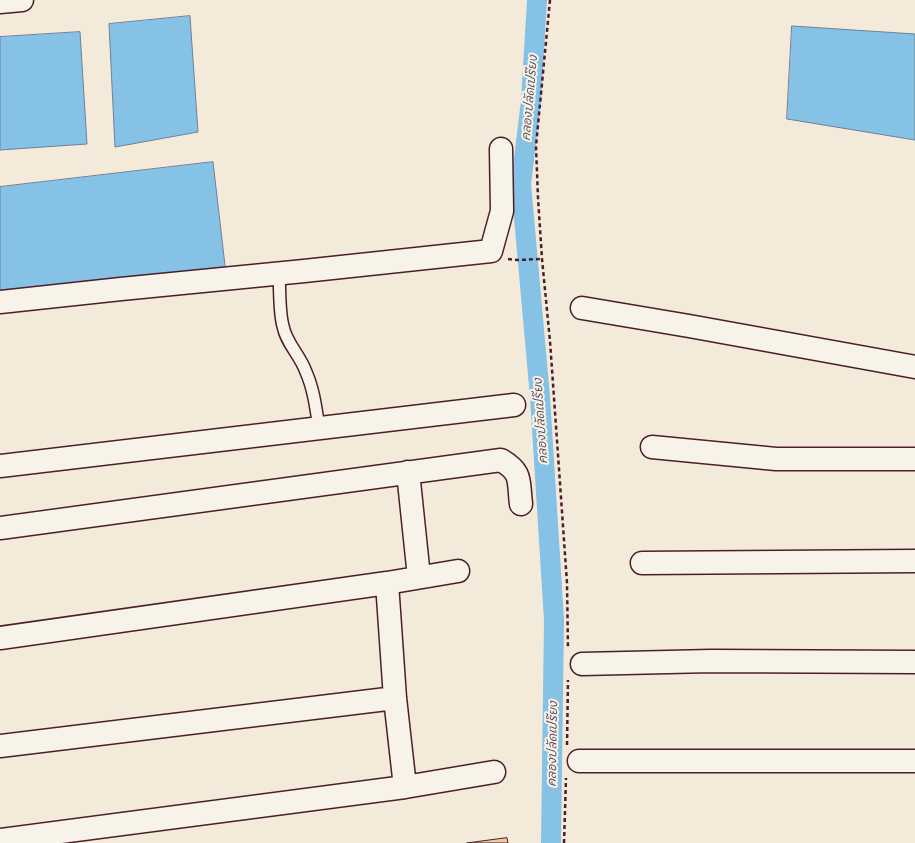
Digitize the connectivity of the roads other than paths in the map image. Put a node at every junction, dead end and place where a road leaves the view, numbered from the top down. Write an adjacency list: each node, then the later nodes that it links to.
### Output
1 (22, 0): 2 (street)
2 (0, 2)
3 (501, 149): 4 (street)
4 (279, 274): 5 (street); 9 (lane)
5 (0, 302)
6 (582, 308): 7 (street)
7 (915, 367)
8 (514, 405): 9 (street)
9 (319, 428): 12 (street)
10 (652, 447): 11 (street)
11 (915, 459)
12 (0, 466)
13 (408, 472): 14 (street); 15 (street); 19 (street)
14 (520, 504)
15 (0, 528)
16 (915, 561): 17 (street)
17 (642, 563)
18 (458, 571): 19 (street)
19 (420, 577): 20 (street)
20 (387, 583): 21 (street); 24 (street)
21 (0, 638)
22 (915, 662): 23 (street)
23 (573, 665)
24 (395, 698): 25 (street); 29 (street)
25 (0, 746)
26 (571, 761): 27 (street)
27 (915, 761)
28 (494, 772): 29 (street)
29 (405, 787): 30 (street)
30 (0, 840)

